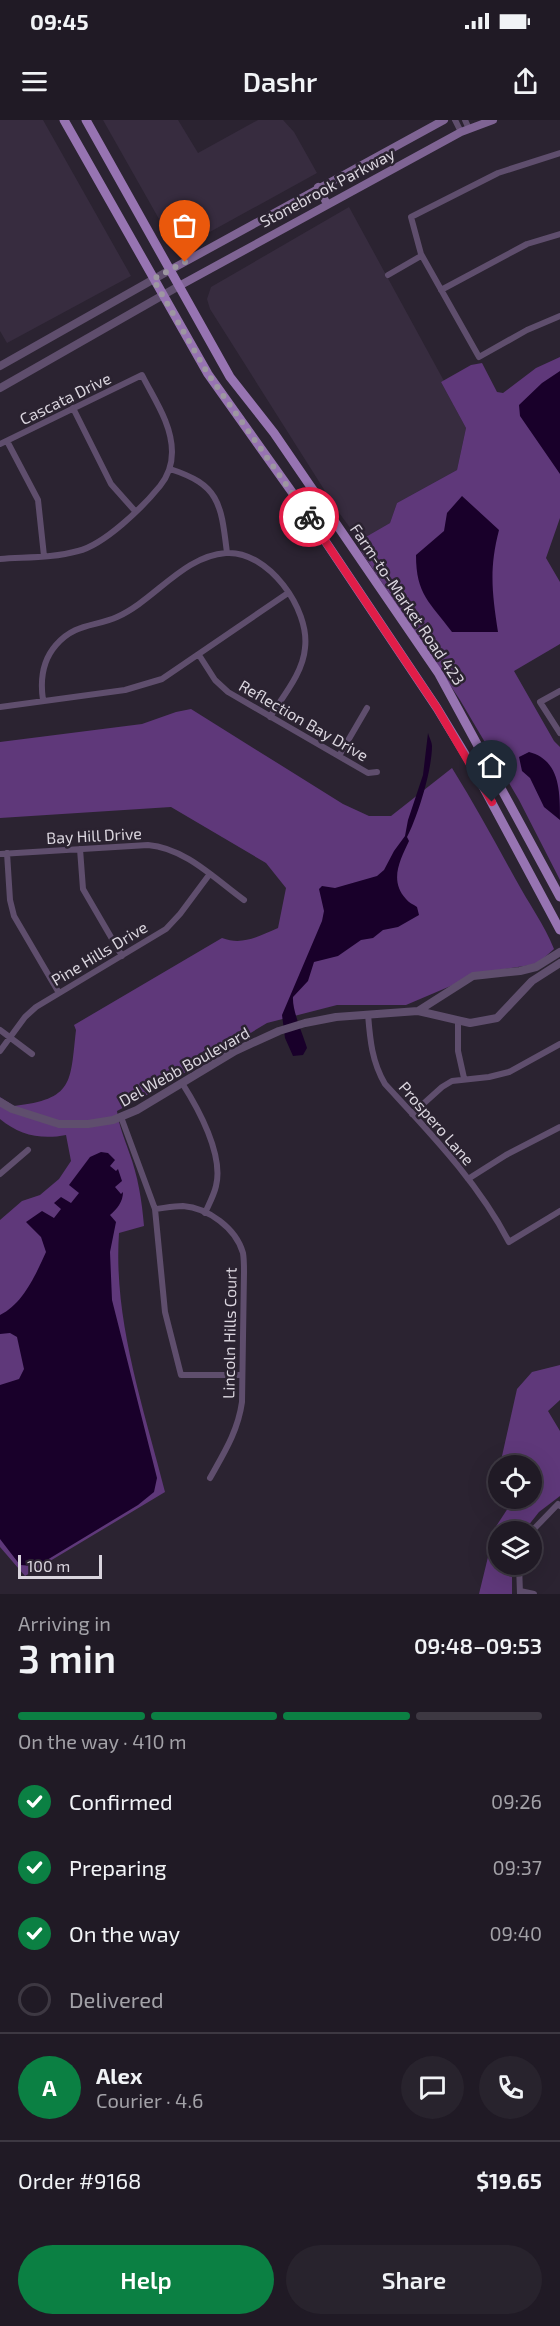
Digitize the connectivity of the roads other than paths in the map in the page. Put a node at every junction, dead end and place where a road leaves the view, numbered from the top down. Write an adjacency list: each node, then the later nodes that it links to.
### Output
1 (64, 120): 14 (main road, Farm-to-Market Road 423)
2 (86, 120): 12 (main road, Farm-to-Market Road 423)
3 (444, 120): 8 (main road, Stonebrook Parkway)
4 (455, 120): 6 (street)
5 (493, 120): 6 (main road, Stonebrook Parkway)
6 (465, 127): 9 (main road, Stonebrook Parkway)
7 (560, 153): 11 (street)
8 (318, 187): 9 (main road); 12 (main road, Stonebrook Parkway)
9 (327, 204): 15 (main road, Stonebrook Parkway)
10 (560, 234): 16 (street)
11 (422, 256): 13 (street); 16 (street)
12 (170, 270): 14 (street); 15 (main road, Farm-to-Market Road 423)
13 (388, 275)
14 (153, 279): 17 (main road, Farm-to-Market Road 423); 19 (street)
15 (179, 286): 17 (street); 22 (main road, Farm-to-Market Road 423)
16 (441, 290): 18 (street)
17 (162, 295): 20 (street); 25 (main road, Farm-to-Market Road 423)
18 (560, 316)
19 (0, 366)
20 (0, 388)
21 (73, 408): 23 (street, Cascata Drive); 26 (street, Cascata Drive); 27 (street)
22 (274, 433): 25 (main road); 28 (main road, Farm-to-Market Road 423)
23 (8, 441): 24 (street, Cascata Drive); 30 (street)
24 (0, 444)
25 (258, 444): 31 (main road, Farm-to-Market Road 423)
26 (170, 469): 27 (street); 29 (street)
27 (135, 512): 30 (street)
28 (351, 545): 31 (main road); 46 (main road, Farm-to-Market Road 423)
29 (227, 553): 33 (street); 36 (street)
30 (44, 556): 32 (street)
31 (335, 556): 48 (main road, Farm-to-Market Road 423)
32 (0, 559)
33 (288, 592): 34 (street); 39 (street)
34 (199, 655): 36 (street); 39 (street, Reflection Bay Drive)
35 (560, 691): 40 (street)
36 (43, 700): 37 (street)
37 (0, 708)
38 (367, 708): 41 (street)
39 (270, 717): 41 (street, Reflection Bay Drive)
40 (560, 733)
41 (339, 756): 42 (street, Reflection Bay Drive)
42 (376, 772)
43 (80, 849): 44 (street, Bay Hill Drive); 45 (street, Bay Hill Drive); 50 (street)
44 (3, 853): 52 (street)
45 (209, 875): 47 (street, Bay Hill Drive); 50 (street, Pine Hills Drive)
46 (560, 897)
47 (244, 900)
48 (560, 930)
49 (560, 952): 53 (street, Del Webb Boulevard)
50 (122, 956): 52 (street, Pine Hills Drive)
51 (560, 963): 55 (street, Del Webb Boulevard)
52 (59, 993): 57 (street, Pine Hills Drive)
53 (418, 1011): 54 (street, Del Webb Boulevard); 55 (street, Del Webb Boulevard)
54 (368, 1014): 62 (street, Del Webb Boulevard); 64 (street, Prospero Lane)
55 (458, 1020): 61 (street)
56 (0, 1030): 57 (street)
57 (10, 1038): 59 (street, Pine Hills Drive); 60 (street)
58 (560, 1044): 61 (street)
59 (0, 1051)
60 (32, 1054)
61 (464, 1078): 64 (street)
62 (182, 1083): 65 (street, Del Webb Boulevard); 72 (street)
63 (0, 1102): 65 (street, Del Webb Boulevard)
64 (412, 1114): 69 (street, Prospero Lane)
65 (122, 1117): 70 (street)
66 (560, 1127): 69 (street)
67 (28, 1150): 68 (street)
68 (0, 1174)
69 (468, 1179): 71 (street, Prospero Lane)
70 (155, 1209): 72 (street, Lincoln Hills Court); 73 (street)
71 (560, 1211)
72 (205, 1213): 73 (street, Lincoln Hills Court)
73 (242, 1375): 74 (street, Lincoln Hills Court)
74 (210, 1478)
75 (559, 1505): 76 (street)
76 (542, 1521)
77 (519, 1575): 78 (street)
78 (520, 1593): 79 (street)
79 (534, 1594)

